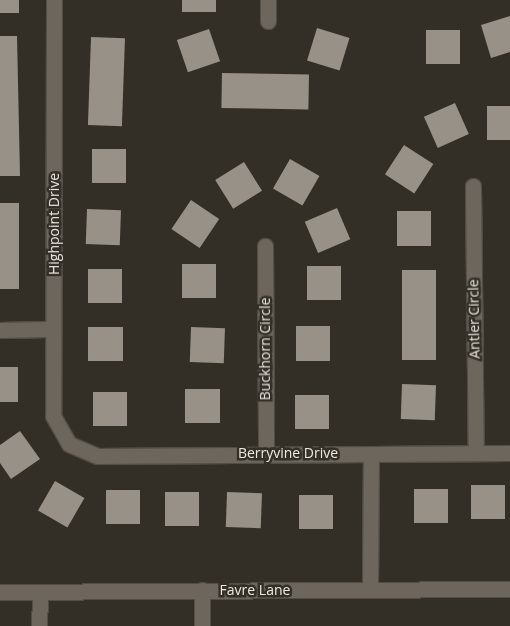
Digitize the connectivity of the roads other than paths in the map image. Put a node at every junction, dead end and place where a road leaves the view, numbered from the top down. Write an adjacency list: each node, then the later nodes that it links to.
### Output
1 (54, 0): 6 (street, Highpoint Drive)
2 (268, 0): 3 (street)
3 (268, 21)
4 (473, 186): 10 (street, Antler Circle)
5 (265, 246): 9 (street, Buckhorn Circle)
6 (53, 329): 7 (street); 8 (street, Highpoint Drive)
7 (0, 330)
8 (69, 444): 9 (street, Berryvine Drive)
9 (266, 452): 12 (street, Berryvine Drive)
10 (476, 452): 11 (street, Berryvine Drive); 12 (street, Berryvine Drive)
11 (510, 453)
12 (371, 454): 13 (street)
13 (370, 589): 14 (street, Favre Lane); 15 (street, Favre Lane)
14 (510, 589)
15 (202, 590): 17 (street, Favre Lane); 19 (street)
16 (0, 592): 17 (street, Favre Lane)
17 (40, 592): 18 (street)
18 (39, 626)
19 (202, 626)

